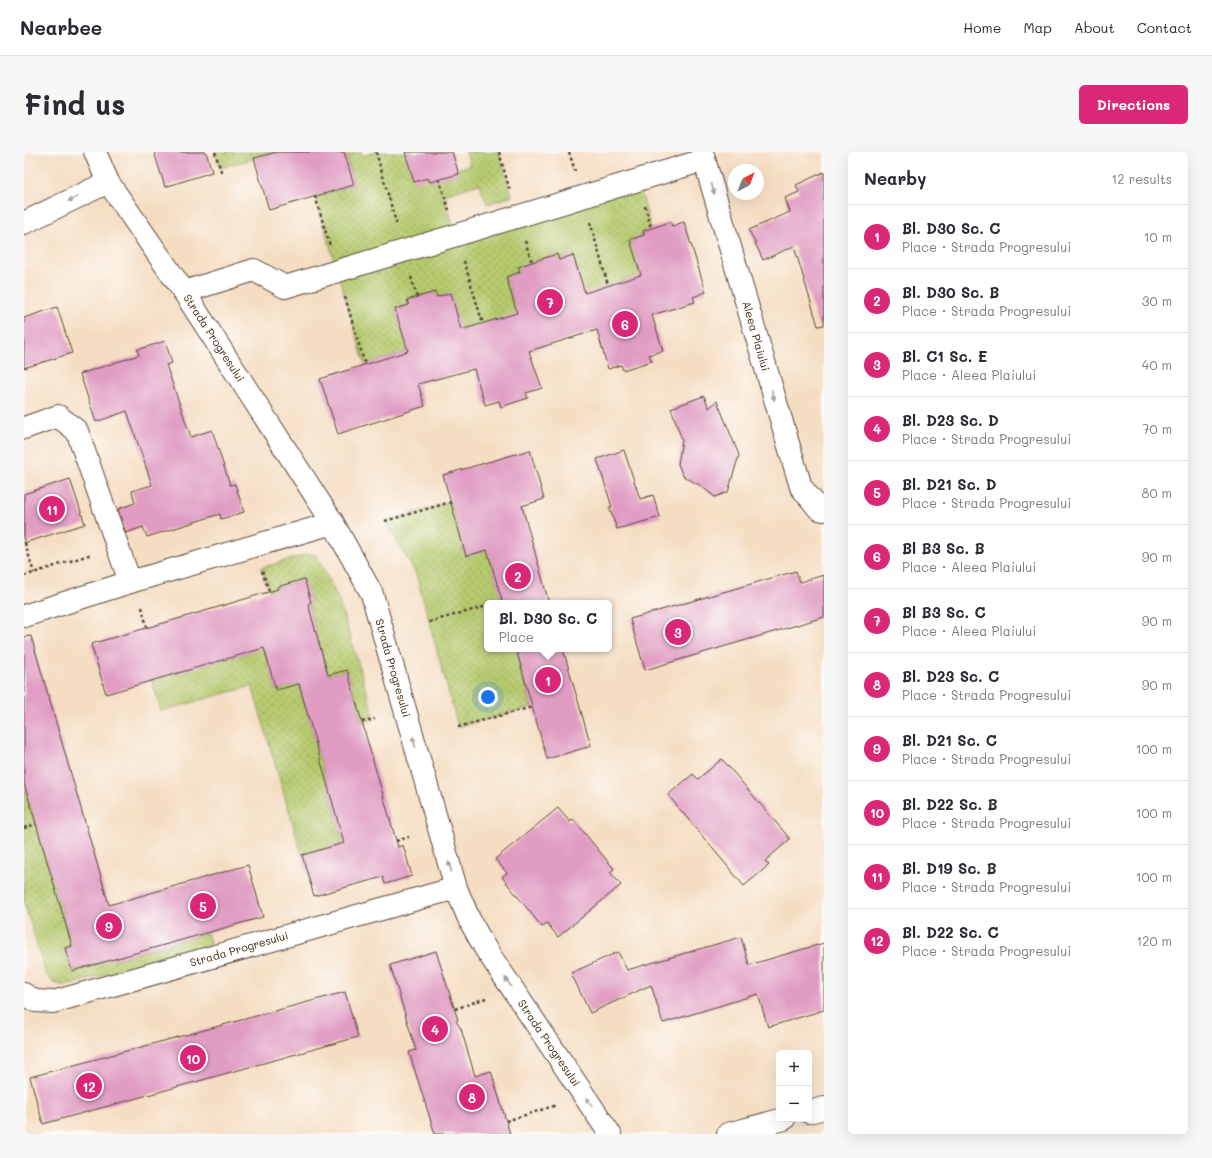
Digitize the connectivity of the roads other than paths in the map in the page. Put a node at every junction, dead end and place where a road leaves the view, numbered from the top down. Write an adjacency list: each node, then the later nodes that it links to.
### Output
1 (95, 152): 3 (street, Strada Progresului)
2 (703, 156): 5 (street); 7 (street, Aleea Plaiului, one-way to 7)
3 (108, 182): 4 (street, one-way to 4); 5 (street, Strada Progresului)
4 (24, 223)
5 (184, 292): 8 (street, Strada Progresului)
6 (24, 428): 9 (street)
7 (824, 510)
8 (333, 523): 9 (street); 11 (street, Strada Progresului, one-way to 8)
9 (130, 582): 10 (street)
10 (24, 616)
11 (456, 888): 12 (street, Strada Progresului); 16 (street, Strada Progresului, one-way to 11)
12 (24, 994)
13 (824, 1108): 14 (street)
14 (812, 1111)
15 (776, 1121): 17 (street)
16 (610, 1134)
17 (728, 1134)

